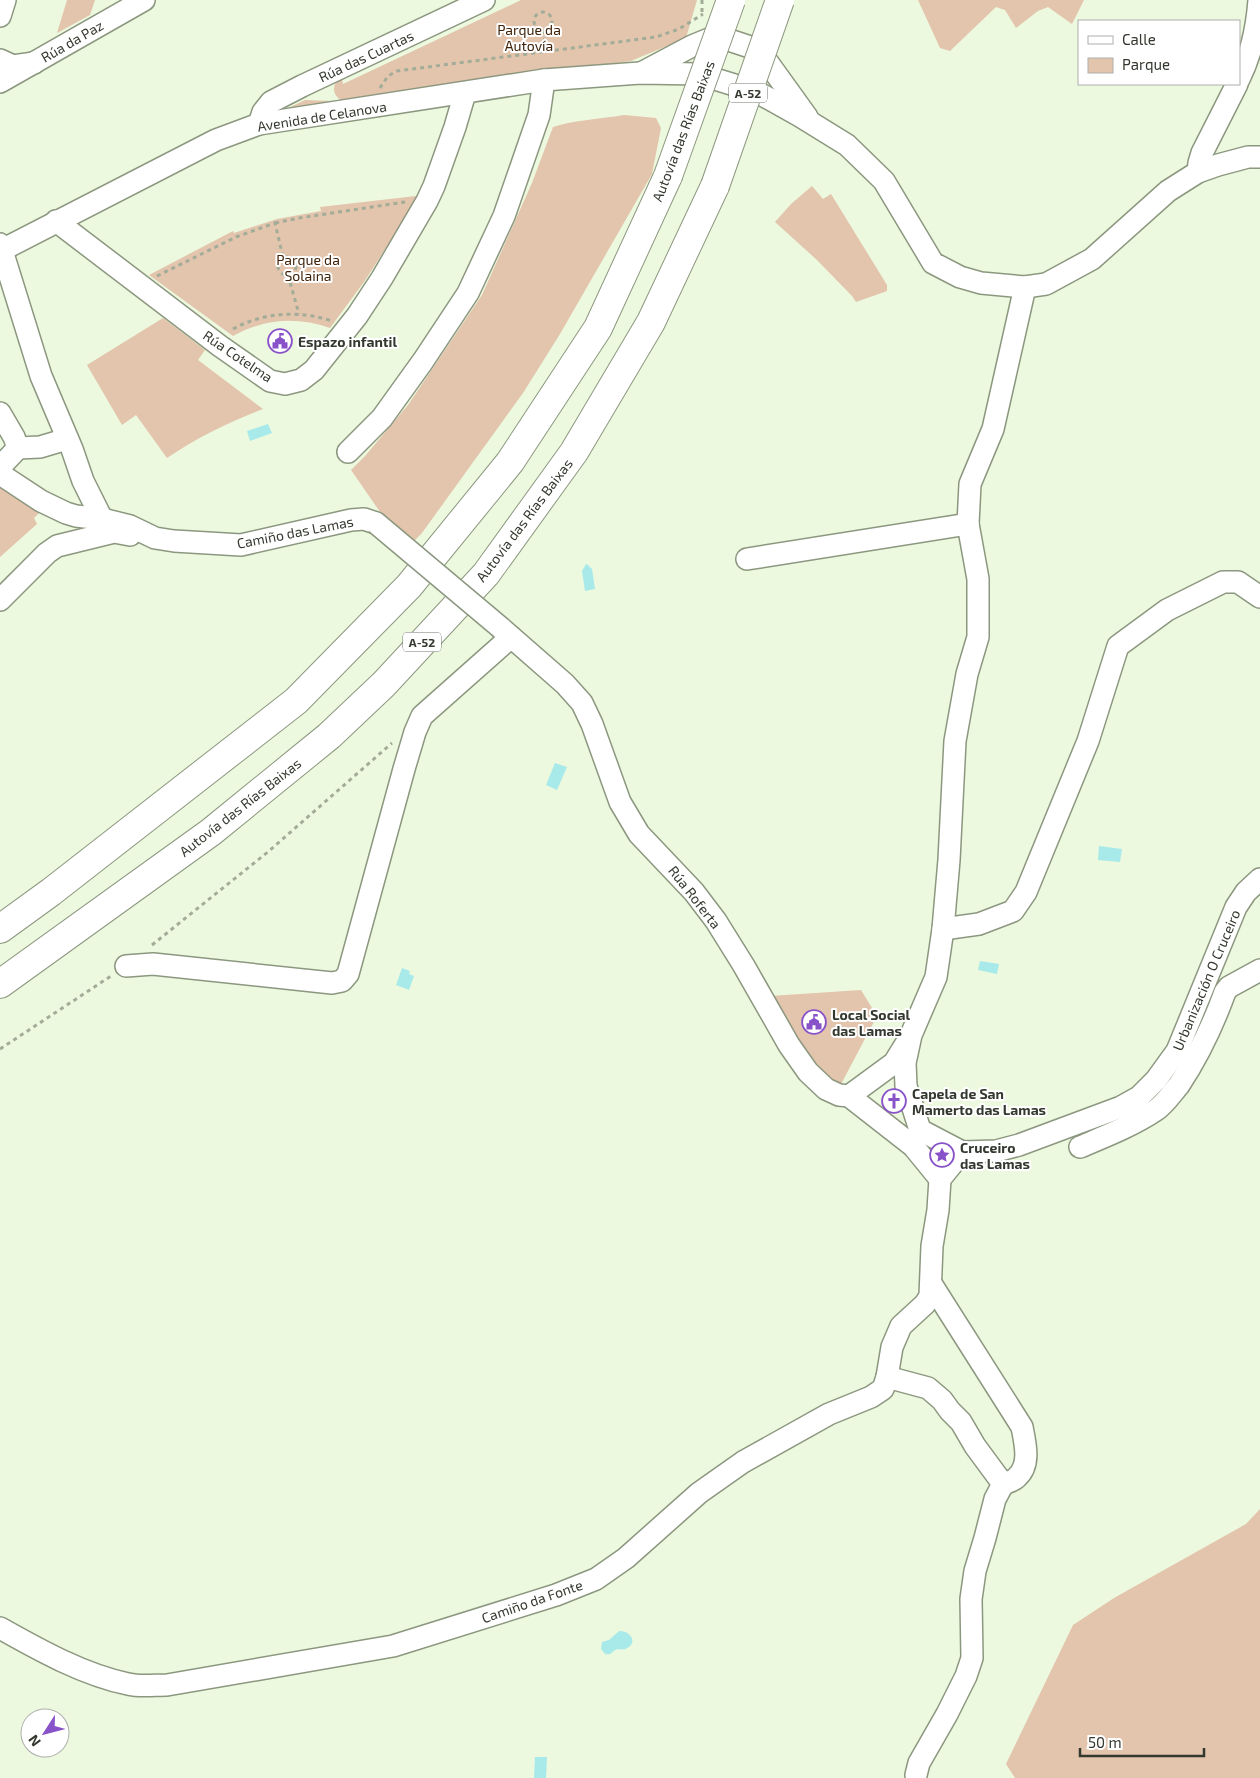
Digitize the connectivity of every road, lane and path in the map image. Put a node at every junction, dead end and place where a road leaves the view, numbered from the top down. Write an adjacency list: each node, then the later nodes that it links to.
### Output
1 (5, 0): 9 (street)
2 (144, 0): 13 (street, Rúa da Paz)
3 (484, 0): 23 (street, Rúa das Cuartas)
4 (702, 0): 8 (path)
5 (780, 0): 58 (highway, Autovía das Rías Baixas / A-52, bridge)
6 (1259, 0): 15 (street)
7 (720, 5): 8 (path); 54 (highway, Autovía das Rías Baixas, bridge)
8 (702, 14): 11 (path)
9 (0, 16)
10 (543, 30): 10 (path); 11 (path)
11 (547, 51): 20 (path)
12 (0, 60): 13 (street)
13 (34, 63): 17 (street, Rúa da Paz)
14 (640, 73): 16 (street, Avenida de Celanova); 21 (street, Avenida de Celanova); 21 (street)
15 (1240, 77)
16 (544, 80): 19 (street, Avenida de Celanova); 42 (street)
17 (0, 82)
18 (1235, 85): 22 (street)
19 (465, 93): 20 (street, Avenida de Celanova); 27 (street, Rúa Cotelma)
20 (365, 109): 23 (street, Avenida de Celanova)
21 (811, 123): 34 (street, Avenida de Celanova)
22 (1216, 123): 25 (street); 26 (street)
23 (259, 124): 28 (street, Avenida de Celanova)
24 (1260, 157): 25 (street, Avenida de Celanova)
25 (1227, 163): 26 (street, Avenida de Celanova)
26 (1198, 172): 34 (street, Avenida de Celanova)
27 (426, 201): 29 (path); 33 (street, Rúa Cotelma)
28 (56, 221): 30 (street, Avenida de Celanova); 33 (street, Rúa Cotelma)
29 (275, 223): 31 (path); 33 (path)
30 (1, 248): 35 (street)
31 (284, 257): 32 (path); 32 (path)
32 (288, 275): 36 (path)
33 (140, 286)
34 (1024, 287): 46 (street)
35 (8, 300): 40 (street)
36 (299, 314): 37 (path); 38 (path)
37 (332, 321)
38 (233, 329)
39 (0, 413): 41 (street)
40 (68, 439): 41 (street); 45 (street)
41 (18, 448): 43 (street)
42 (348, 452)
43 (0, 467)
44 (0, 474): 45 (street, Camiño das Lamas)
45 (102, 519): 47 (street, Camiño das Lamas)
46 (968, 524): 48 (street); 55 (street)
47 (155, 538): 50 (street); 51 (street, Camiño das Lamas, bridge)
48 (747, 559)
49 (1260, 597): 55 (street)
50 (0, 600)
51 (506, 632): 56 (street); 61 (street, Rúa Roferta)
52 (393, 742): 56 (path)
53 (1260, 879): 64 (street, Urbanización O Cruceiro)
54 (0, 928)
55 (943, 929): 59 (street)
56 (126, 966): 60 (path)
57 (1260, 970): 63 (street)
58 (0, 984)
59 (911, 1035): 61 (street); 62 (street)
60 (0, 1049)
61 (849, 1096): 62 (street, Rúa Roferta)
62 (916, 1138): 64 (street); 65 (street)
63 (1080, 1147)
64 (962, 1152): 65 (street)
65 (940, 1179): 66 (street, Camiño da Fonte)
66 (932, 1285): 67 (street, Camiño da Fonte); 68 (street)
67 (887, 1377): 68 (street); 69 (street, Camiño da Fonte)
68 (1002, 1484): 70 (street)
69 (0, 1628)
70 (916, 1775)

